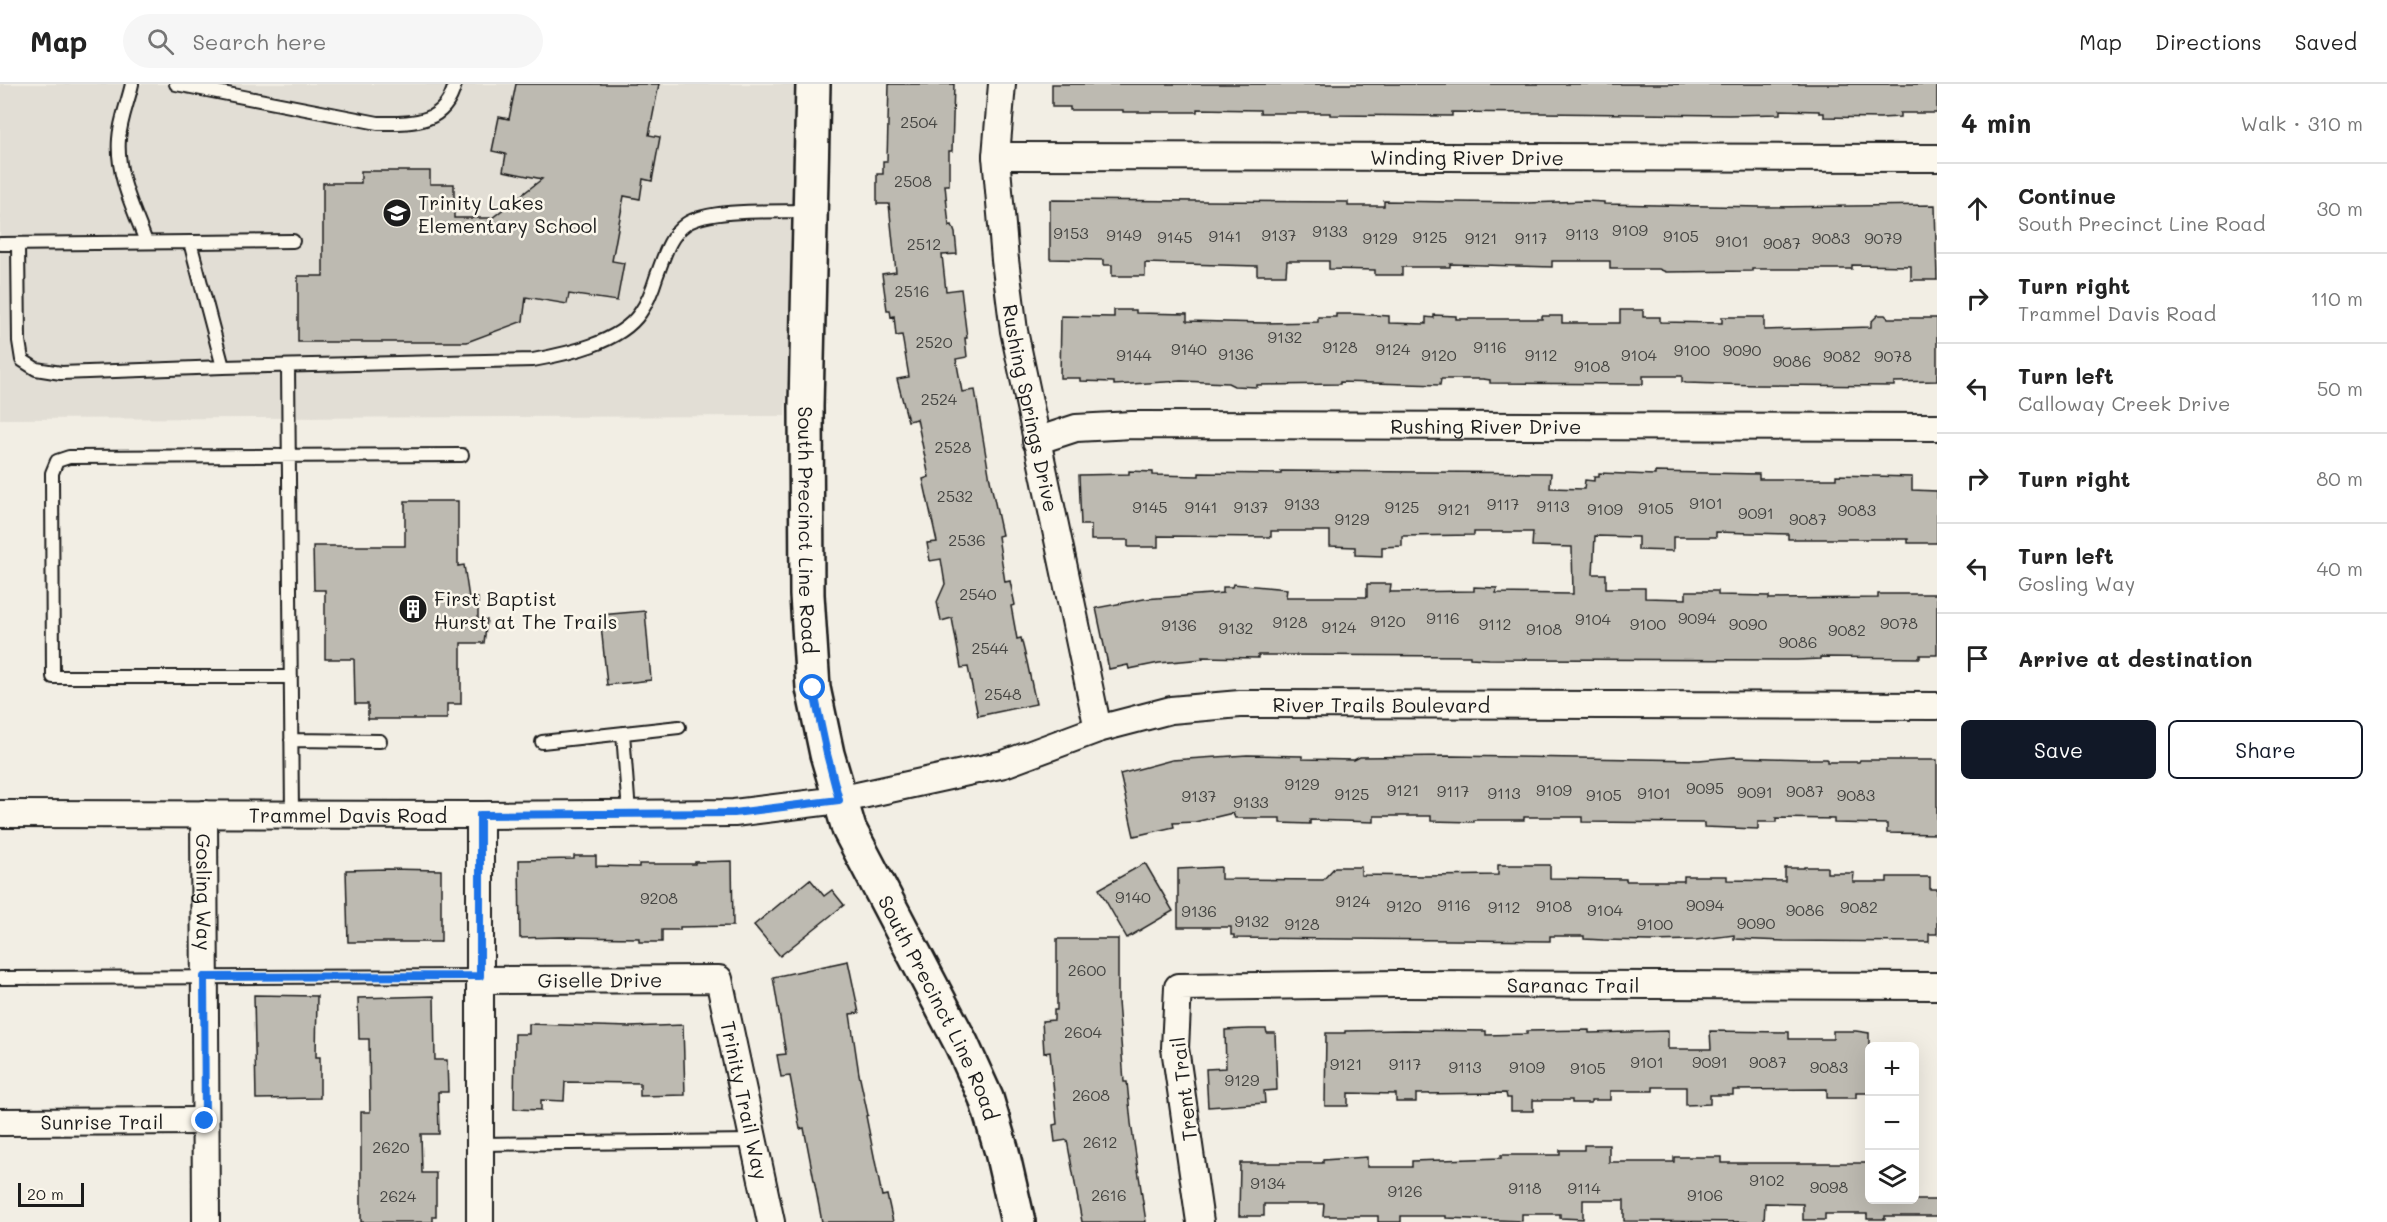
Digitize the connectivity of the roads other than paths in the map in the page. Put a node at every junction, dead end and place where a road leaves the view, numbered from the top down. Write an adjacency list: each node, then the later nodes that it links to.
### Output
1 (132, 84): 10 (lane)
2 (176, 84): 3 (lane)
3 (455, 84)
4 (813, 84): 8 (main road, South Precinct Line Road)
5 (1002, 84): 6 (street, Rushing Springs Drive)
6 (996, 156): 7 (street, Winding River Drive); 17 (street, Rushing Springs Drive)
7 (1937, 158)
8 (810, 211): 14 (lane); 28 (main road, South Precinct Line Road)
9 (293, 241): 11 (lane)
10 (146, 242): 11 (lane); 13 (lane)
11 (190, 242): 15 (lane)
12 (0, 244): 13 (lane)
13 (18, 244): 15 (lane)
14 (288, 366): 15 (lane); 19 (lane)
15 (223, 367)
16 (1937, 427): 17 (street, Rushing River Drive)
17 (1036, 441): 23 (street, Rushing Springs Drive)
18 (462, 455): 19 (lane)
19 (289, 456): 20 (lane); 20 (lane)
20 (291, 677): 25 (lane)
21 (1937, 706): 23 (street, River Trails Boulevard)
22 (679, 727): 24 (lane)
23 (1098, 729): 28 (street, River Trails Boulevard)
24 (623, 733): 27 (lane); 29 (lane)
25 (291, 740): 26 (lane); 32 (lane)
26 (380, 741)
27 (542, 742)
28 (839, 800): 29 (street, Trammel Davis Road); 47 (main road, South Precinct Line Road)
29 (629, 813): 33 (street, Trammel Davis Road)
30 (0, 814): 31 (street, Trammel Davis Road)
31 (204, 814): 32 (street, Trammel Davis Road); 34 (street, Gosling Way)
32 (292, 815): 33 (street, Trammel Davis Road)
33 (480, 815): 36 (street)
34 (204, 977): 35 (lane); 36 (lane); 40 (street, Gosling Way)
35 (0, 978)
36 (480, 978): 37 (street, Giselle Drive); 43 (street)
37 (719, 979): 42 (street, Trinity Trail Way)
38 (1210, 986): 39 (street, Saranac Trail); 48 (street, Trent Trail)
39 (1937, 986)
40 (205, 1121): 41 (street, Sunrise Trail); 44 (street, Gosling Way)
41 (0, 1122)
42 (755, 1142): 43 (lane); 46 (street, Trinity Trail Way)
43 (480, 1144): 45 (street)
44 (206, 1222)
45 (480, 1222)
46 (771, 1222)
47 (1018, 1222)
48 (1200, 1222)

